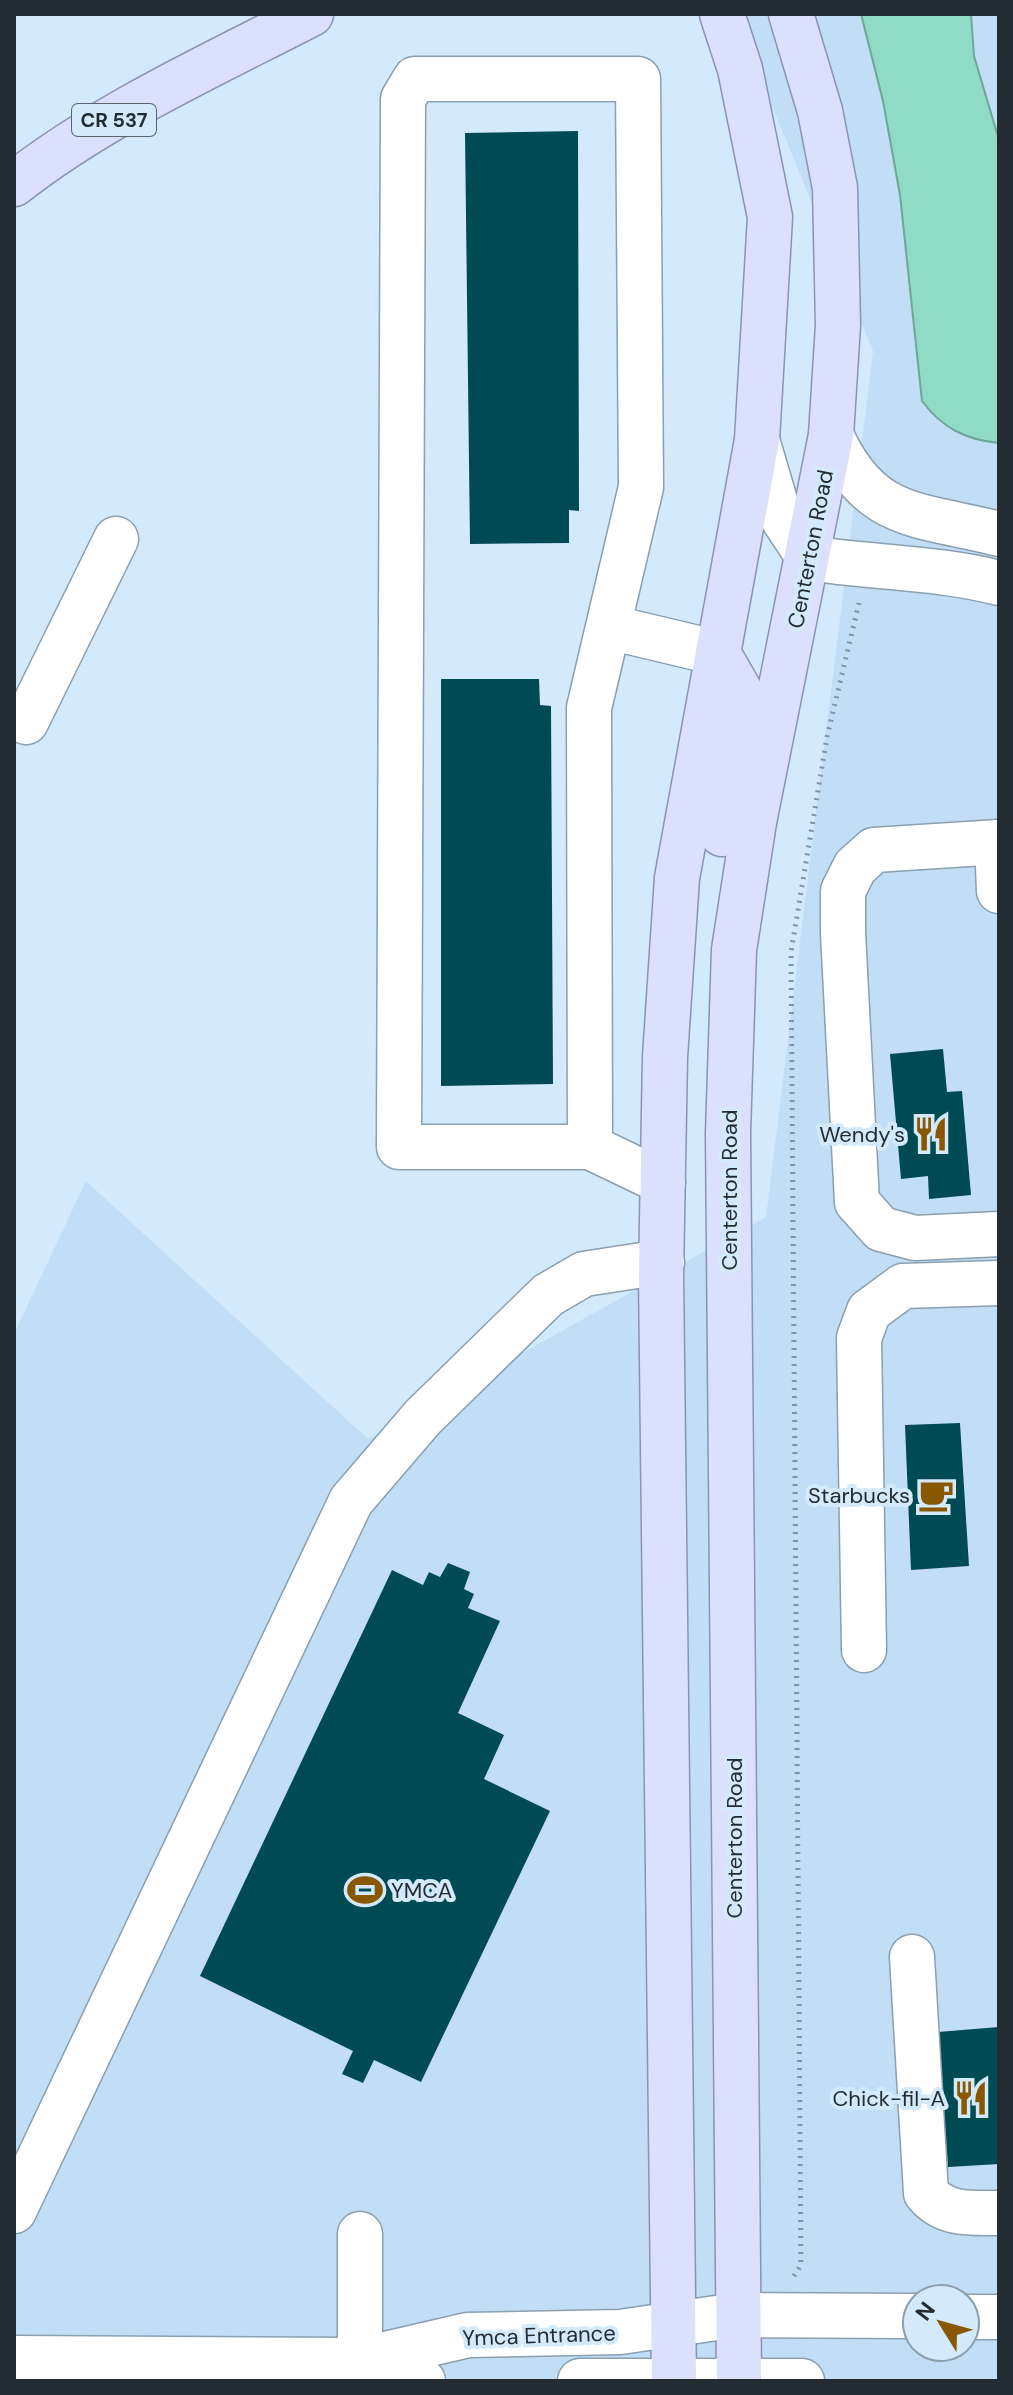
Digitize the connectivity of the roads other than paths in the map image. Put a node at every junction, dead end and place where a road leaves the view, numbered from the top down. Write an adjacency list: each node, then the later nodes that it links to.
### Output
1 (311, 14): 4 (main road, CR 537)
2 (722, 14): 6 (main road)
3 (791, 14): 5 (main road, Centerton Road)
4 (14, 184)
5 (831, 435): 7 (lane); 9 (main road, Centerton Road)
6 (757, 440): 9 (lane); 12 (main road)
7 (999, 534)
8 (116, 539): 13 (lane)
9 (809, 558): 10 (lane); 16 (main road, Centerton Road)
10 (999, 583)
11 (609, 627): 12 (lane); 17 (lane); 17 (lane)
12 (718, 653): 16 (main road); 18 (main road)
13 (18, 729)
14 (998, 842): 15 (lane); 19 (lane)
15 (999, 891)
16 (734, 950): 27 (main road, Centerton Road)
17 (590, 1147): 18 (lane)
18 (663, 1182): 20 (main road)
19 (999, 1234)
20 (662, 1262): 24 (lane); 29 (main road)
21 (999, 1283): 22 (lane)
22 (864, 1650)
23 (912, 1957): 25 (lane)
24 (14, 2211)
25 (999, 2213)
26 (360, 2234): 31 (lane)
27 (737, 2315): 28 (lane, Ymca Entrance); 29 (lane, Ymca Entrance); 33 (main road, Centerton Road)
28 (901, 2316)
29 (673, 2324): 31 (lane, Ymca Entrance); 32 (main road)
30 (14, 2358): 31 (lane)
31 (356, 2370): 34 (lane)
32 (674, 2380): 33 (lane); 35 (lane)
33 (739, 2380): 36 (lane)
34 (423, 2381)
35 (580, 2381)
36 (802, 2381)

